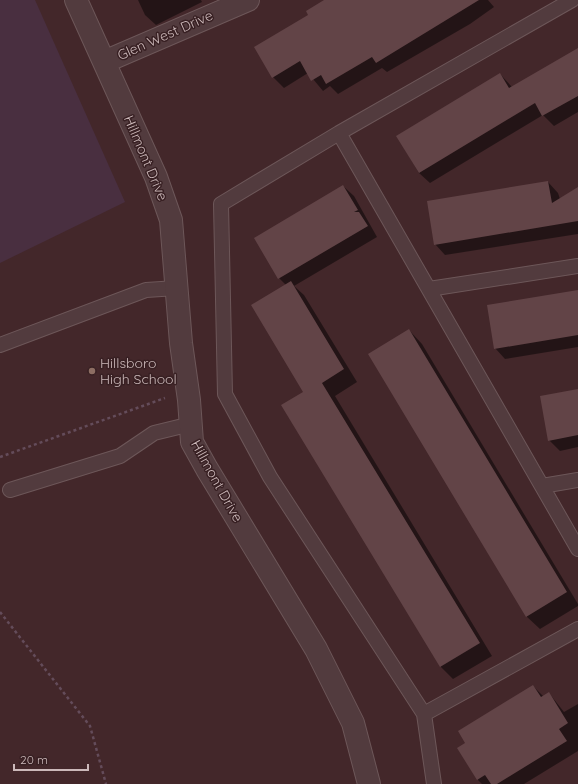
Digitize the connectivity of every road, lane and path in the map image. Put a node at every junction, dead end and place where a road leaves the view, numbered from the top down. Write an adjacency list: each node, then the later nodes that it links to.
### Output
1 (76, 0): 5 (street, Hillmont Drive)
2 (248, 0): 4 (street, Glen West Drive)
3 (572, 0): 6 (lane)
4 (219, 5): 5 (street, Glen West Drive)
5 (104, 62): 8 (street, Hillmont Drive)
6 (339, 133): 9 (lane); 20 (lane)
7 (578, 266): 9 (lane)
8 (177, 288): 10 (lane); 12 (street, Hillmont Drive)
9 (429, 289): 15 (lane)
10 (0, 346)
11 (167, 398): 13 (path)
12 (191, 424): 16 (lane); 22 (street, Hillmont Drive)
13 (0, 457)
14 (578, 480): 15 (lane)
15 (542, 486): 17 (lane)
16 (10, 490)
17 (578, 549)
18 (0, 612): 21 (path)
19 (578, 629): 20 (lane)
20 (424, 714): 23 (lane)
21 (106, 784)
22 (368, 784)
23 (434, 784)

